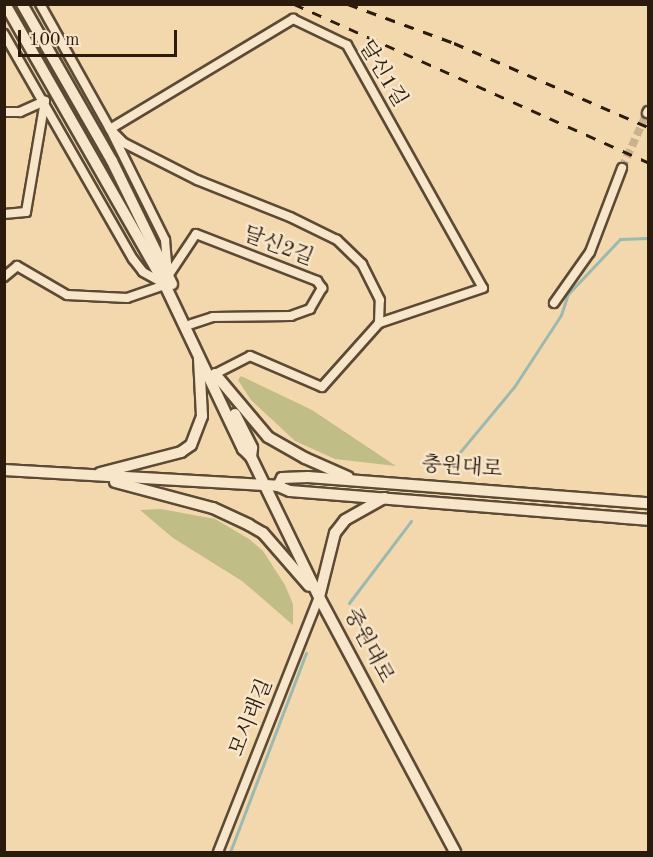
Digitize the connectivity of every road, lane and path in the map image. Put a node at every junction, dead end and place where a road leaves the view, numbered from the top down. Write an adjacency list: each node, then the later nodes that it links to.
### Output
1 (5, 4): 10 (street)
2 (22, 4): 10 (street)
3 (40, 4): 7 (street)
4 (4, 34): 5 (street)
5 (45, 101): 6 (street); 9 (street); 12 (street)
6 (4, 112)
7 (110, 129): 12 (street); 14 (street); 14 (street, 달신1길)
8 (622, 168): 13 (street)
9 (4, 214)
10 (149, 246): 12 (street, 중원대로)
11 (4, 277): 12 (street)
12 (167, 280): 15 (street, 중원대로); 15 (street, 달신2길); 16 (street, 중원대로)
13 (554, 303)
14 (379, 323): 17 (street, 달신1길)
15 (191, 324): 17 (street, 중원대로)
16 (198, 352): 18 (street, 중원대로); 20 (street)
17 (215, 374): 18 (street, 중원대로); 21 (street)
18 (251, 457): 22 (street, 중원대로)
19 (4, 470): 20 (street, 충원대로)
20 (88, 476): 22 (street, 충원대로); 27 (street)
21 (353, 480): 23 (street, 충원대로); 25 (street, 충원대로)
22 (262, 485): 23 (street, 충원대로); 27 (street, 중원대로)
23 (278, 486): 24 (street, 충원대로)
24 (384, 498): 26 (street, 충원대로); 27 (street)
25 (648, 503)
26 (648, 520)
27 (319, 597): 28 (street, 모시래길); 29 (street, 중원대로)
28 (218, 852)
29 (455, 852)

